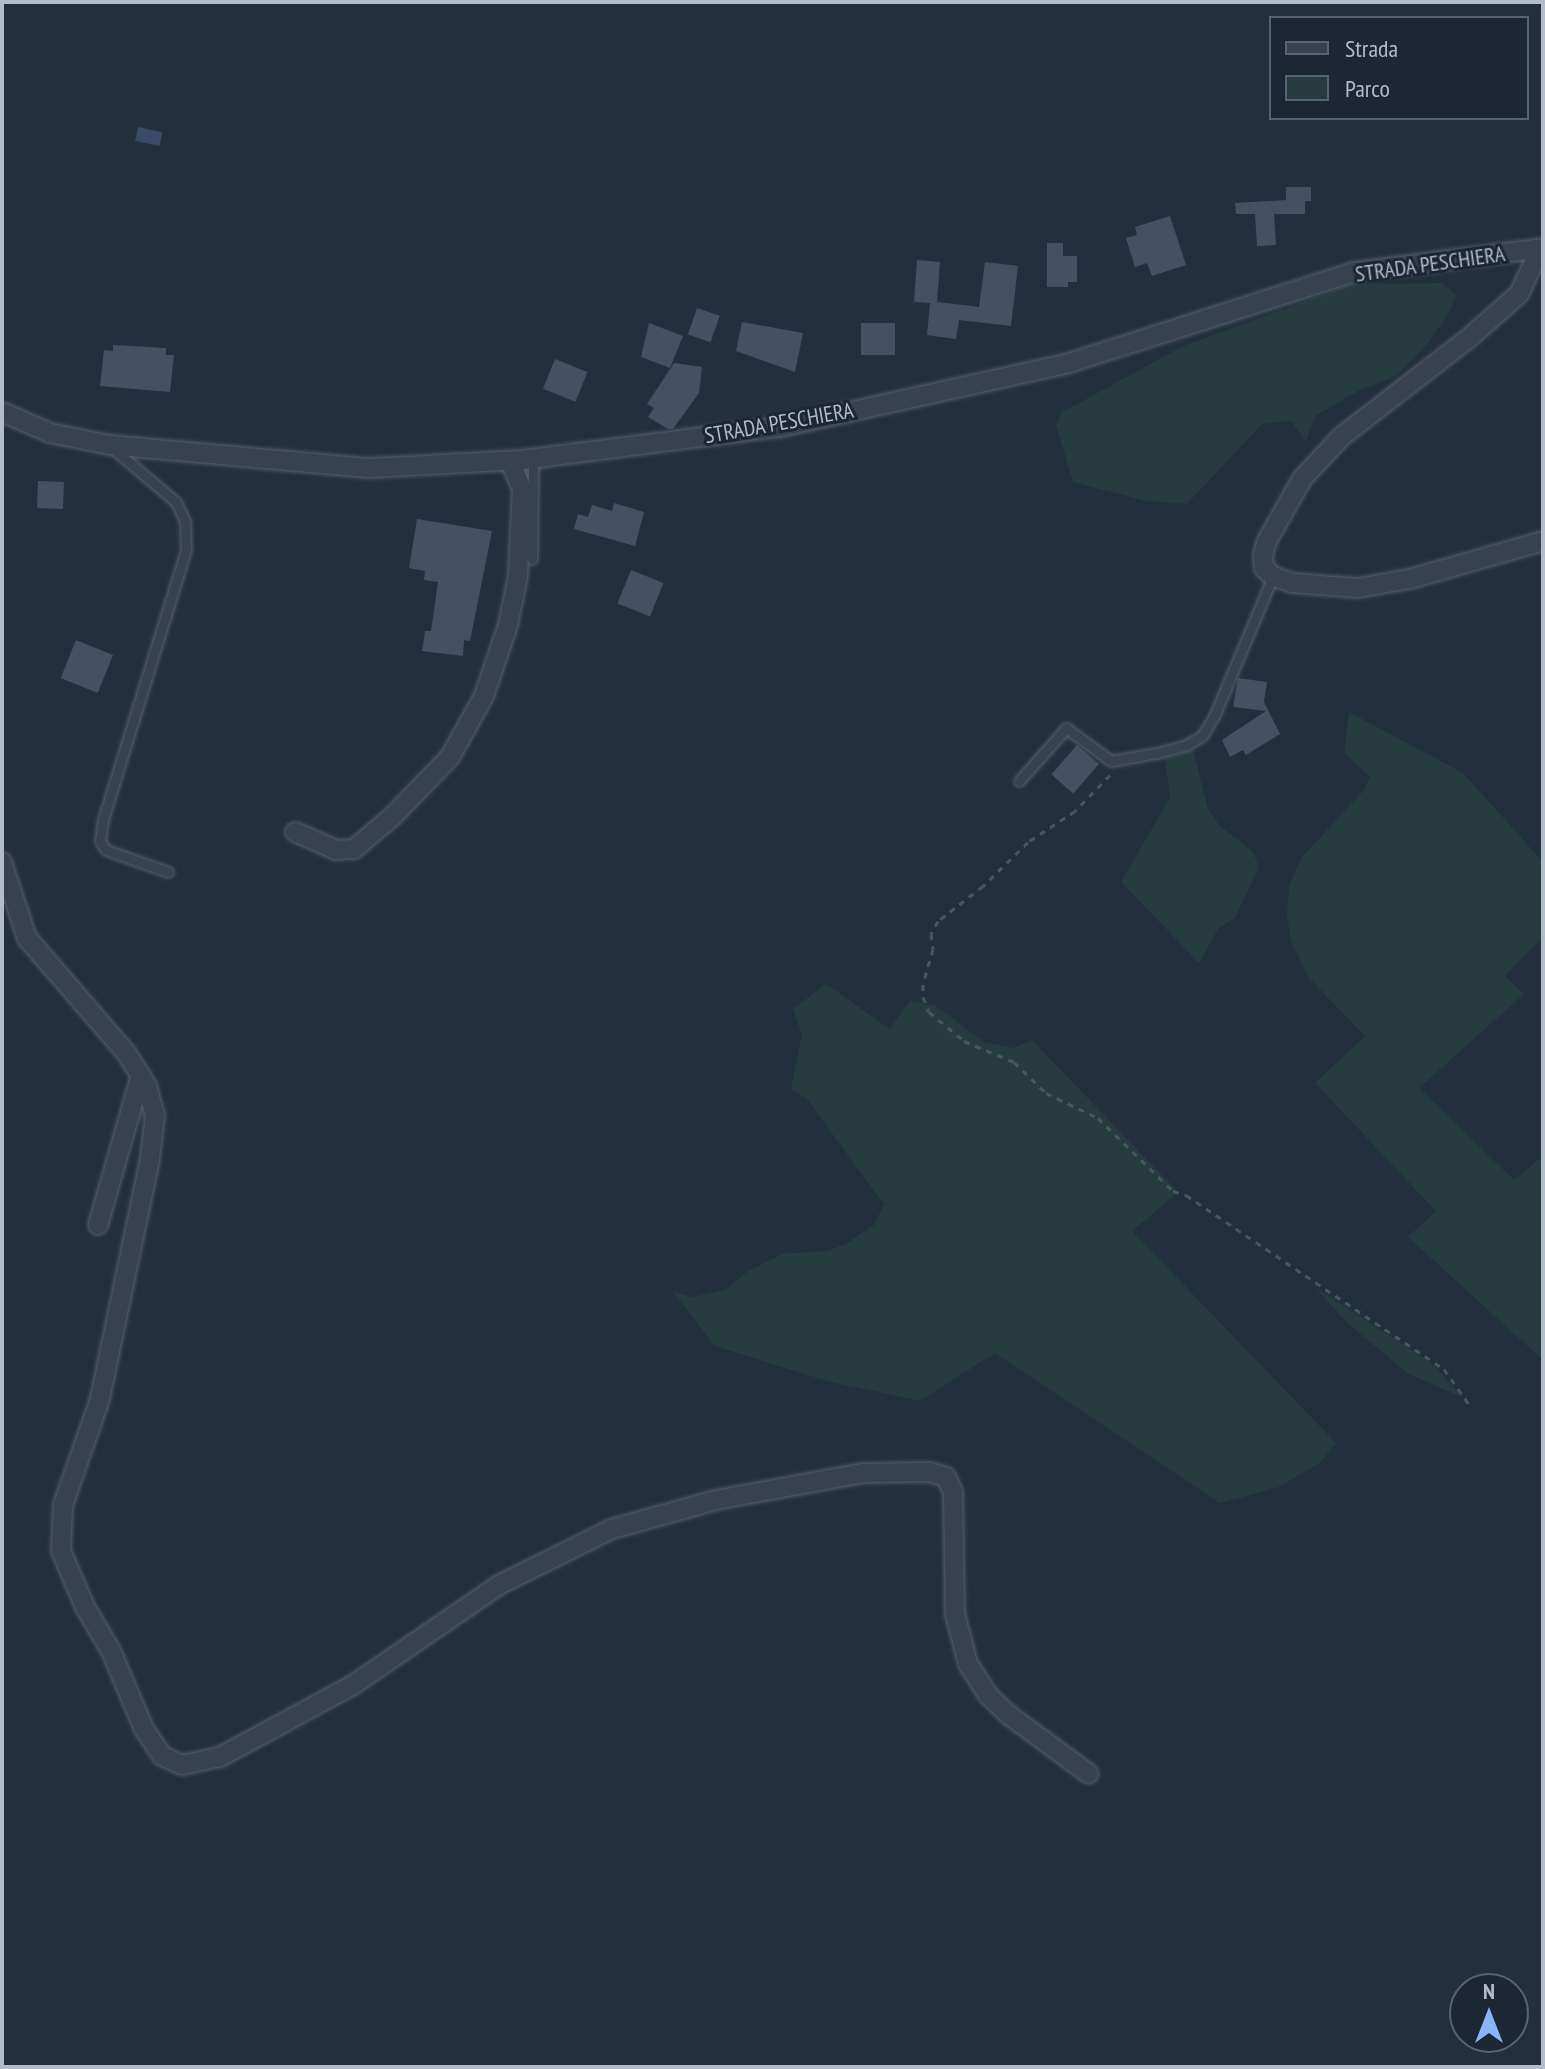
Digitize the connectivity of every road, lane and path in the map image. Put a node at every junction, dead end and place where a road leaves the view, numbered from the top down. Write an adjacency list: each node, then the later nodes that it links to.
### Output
1 (1539, 248): 4 (street, STRADA PESCHIERA); 8 (street)
2 (2, 412): 3 (street, STRADA PESCHIERA)
3 (110, 445): 5 (street, STRADA PESCHIERA); 13 (lane)
4 (533, 459): 5 (street, STRADA PESCHIERA); 7 (lane)
5 (510, 461): 11 (street)
6 (1543, 541): 8 (street)
7 (532, 559)
8 (1273, 576): 9 (lane)
9 (1127, 759): 10 (lane); 16 (path)
10 (1019, 781)
11 (295, 832)
12 (2, 862): 14 (street)
13 (168, 872)
14 (141, 1075): 15 (street); 17 (street)
15 (98, 1225)
16 (1471, 1407)
17 (1089, 1774)

